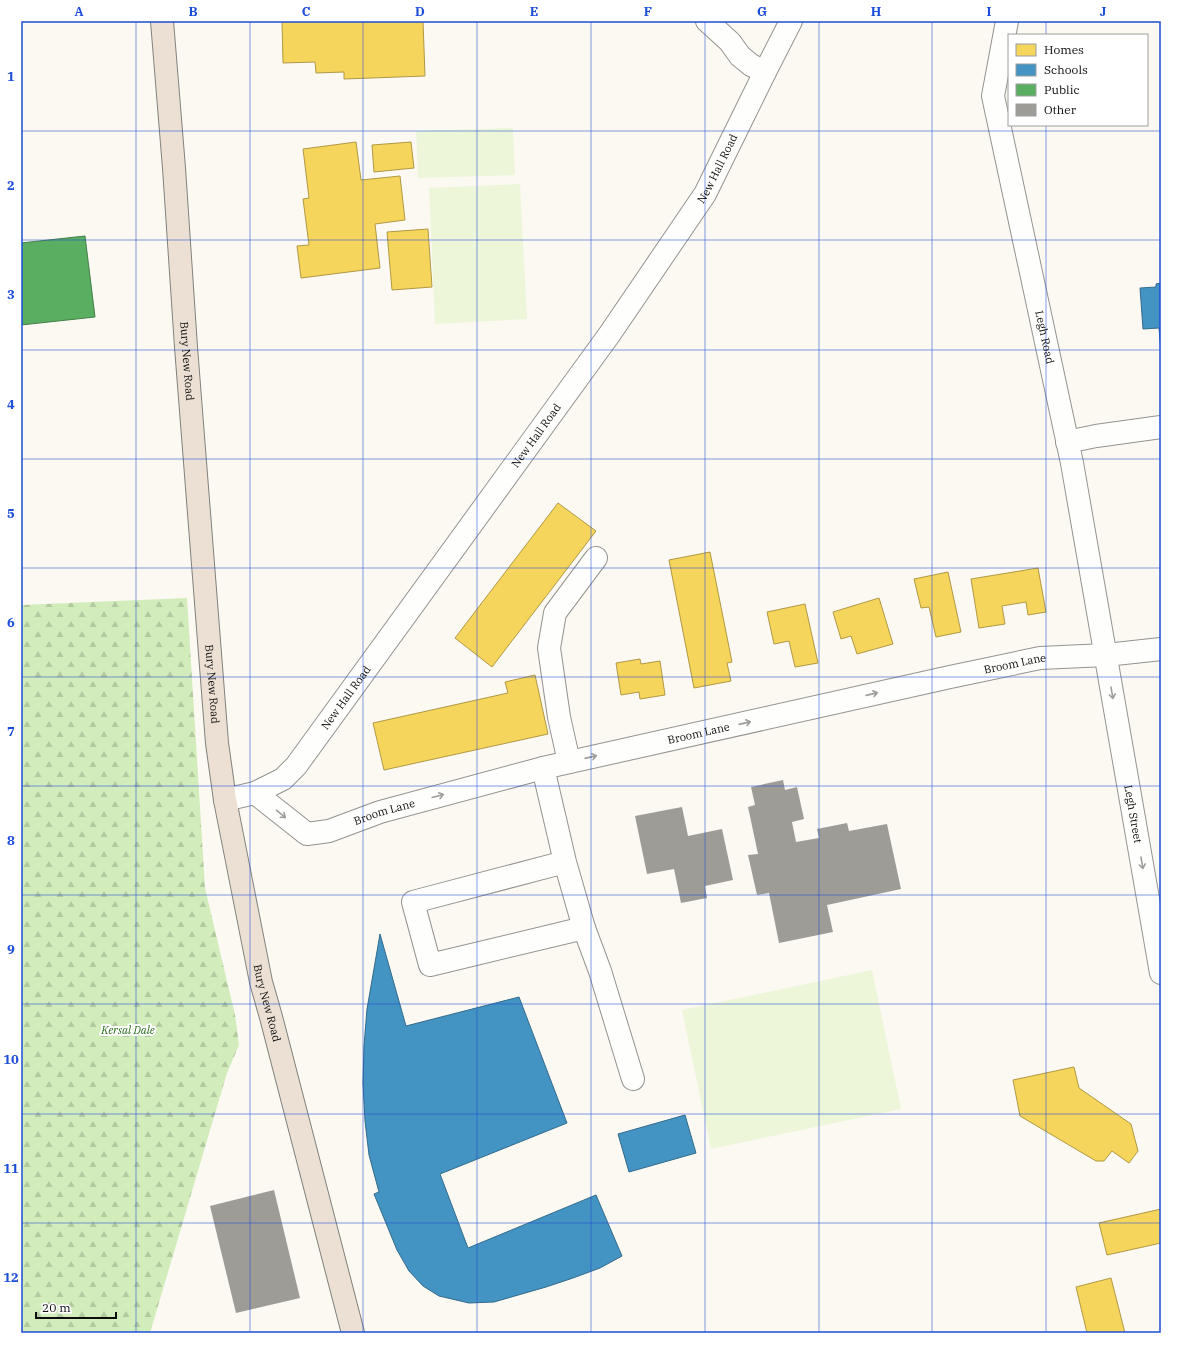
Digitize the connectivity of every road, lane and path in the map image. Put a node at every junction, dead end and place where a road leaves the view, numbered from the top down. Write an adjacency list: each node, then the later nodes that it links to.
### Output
1 (162, 21): 14 (highway, Bury New Road)
2 (707, 21): 5 (street)
3 (791, 21): 5 (street, New Hall Road)
4 (1006, 21): 7 (street, Legh Road)
5 (765, 72): 13 (street, New Hall Road)
6 (1161, 427): 7 (street)
7 (1067, 442): 10 (street, Legh Road)
8 (596, 558): 11 (street)
9 (1161, 649): 10 (street, Broom Lane)
10 (1106, 655): 11 (street, Broom Lane, one-way to 10); 17 (street, Legh Street, one-way to 17)
11 (569, 762): 12 (street, Broom Lane)
12 (542, 768): 13 (street, Broom Lane, one-way to 12); 15 (street)
13 (255, 793): 14 (street, New Hall Road)
14 (225, 800): 19 (highway, Bury New Road)
15 (565, 862): 16 (street); 16 (street)
16 (584, 928): 18 (street)
17 (1161, 973)
18 (633, 1079)
19 (353, 1333)

